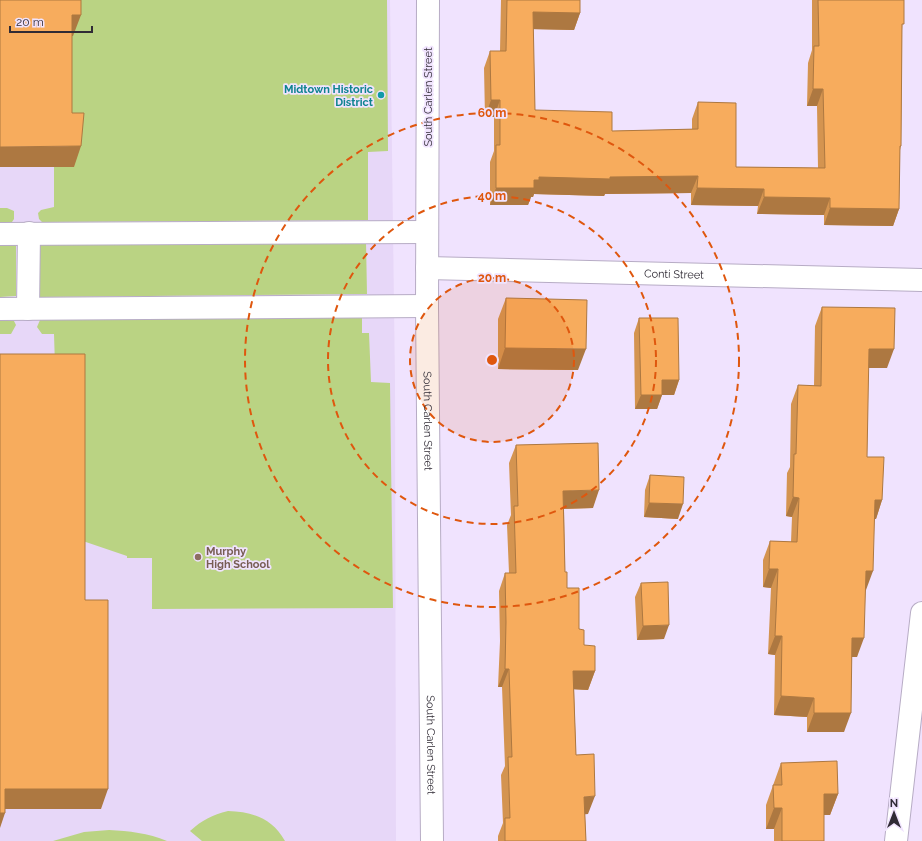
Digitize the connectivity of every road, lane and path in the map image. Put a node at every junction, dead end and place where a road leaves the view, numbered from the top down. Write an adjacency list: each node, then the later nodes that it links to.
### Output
1 (428, 0): 2 (street, South Carlen Street)
2 (427, 232): 4 (street); 5 (street, South Carlen Street)
3 (0, 234): 4 (street)
4 (28, 234): 9 (street)
5 (427, 268): 6 (street, Conti Street); 7 (street, South Carlen Street)
6 (922, 280)
7 (427, 306): 9 (street); 11 (street, South Carlen Street)
8 (0, 309): 9 (street)
9 (28, 309)
10 (922, 612): 12 (street)
11 (432, 841)
12 (896, 841)

